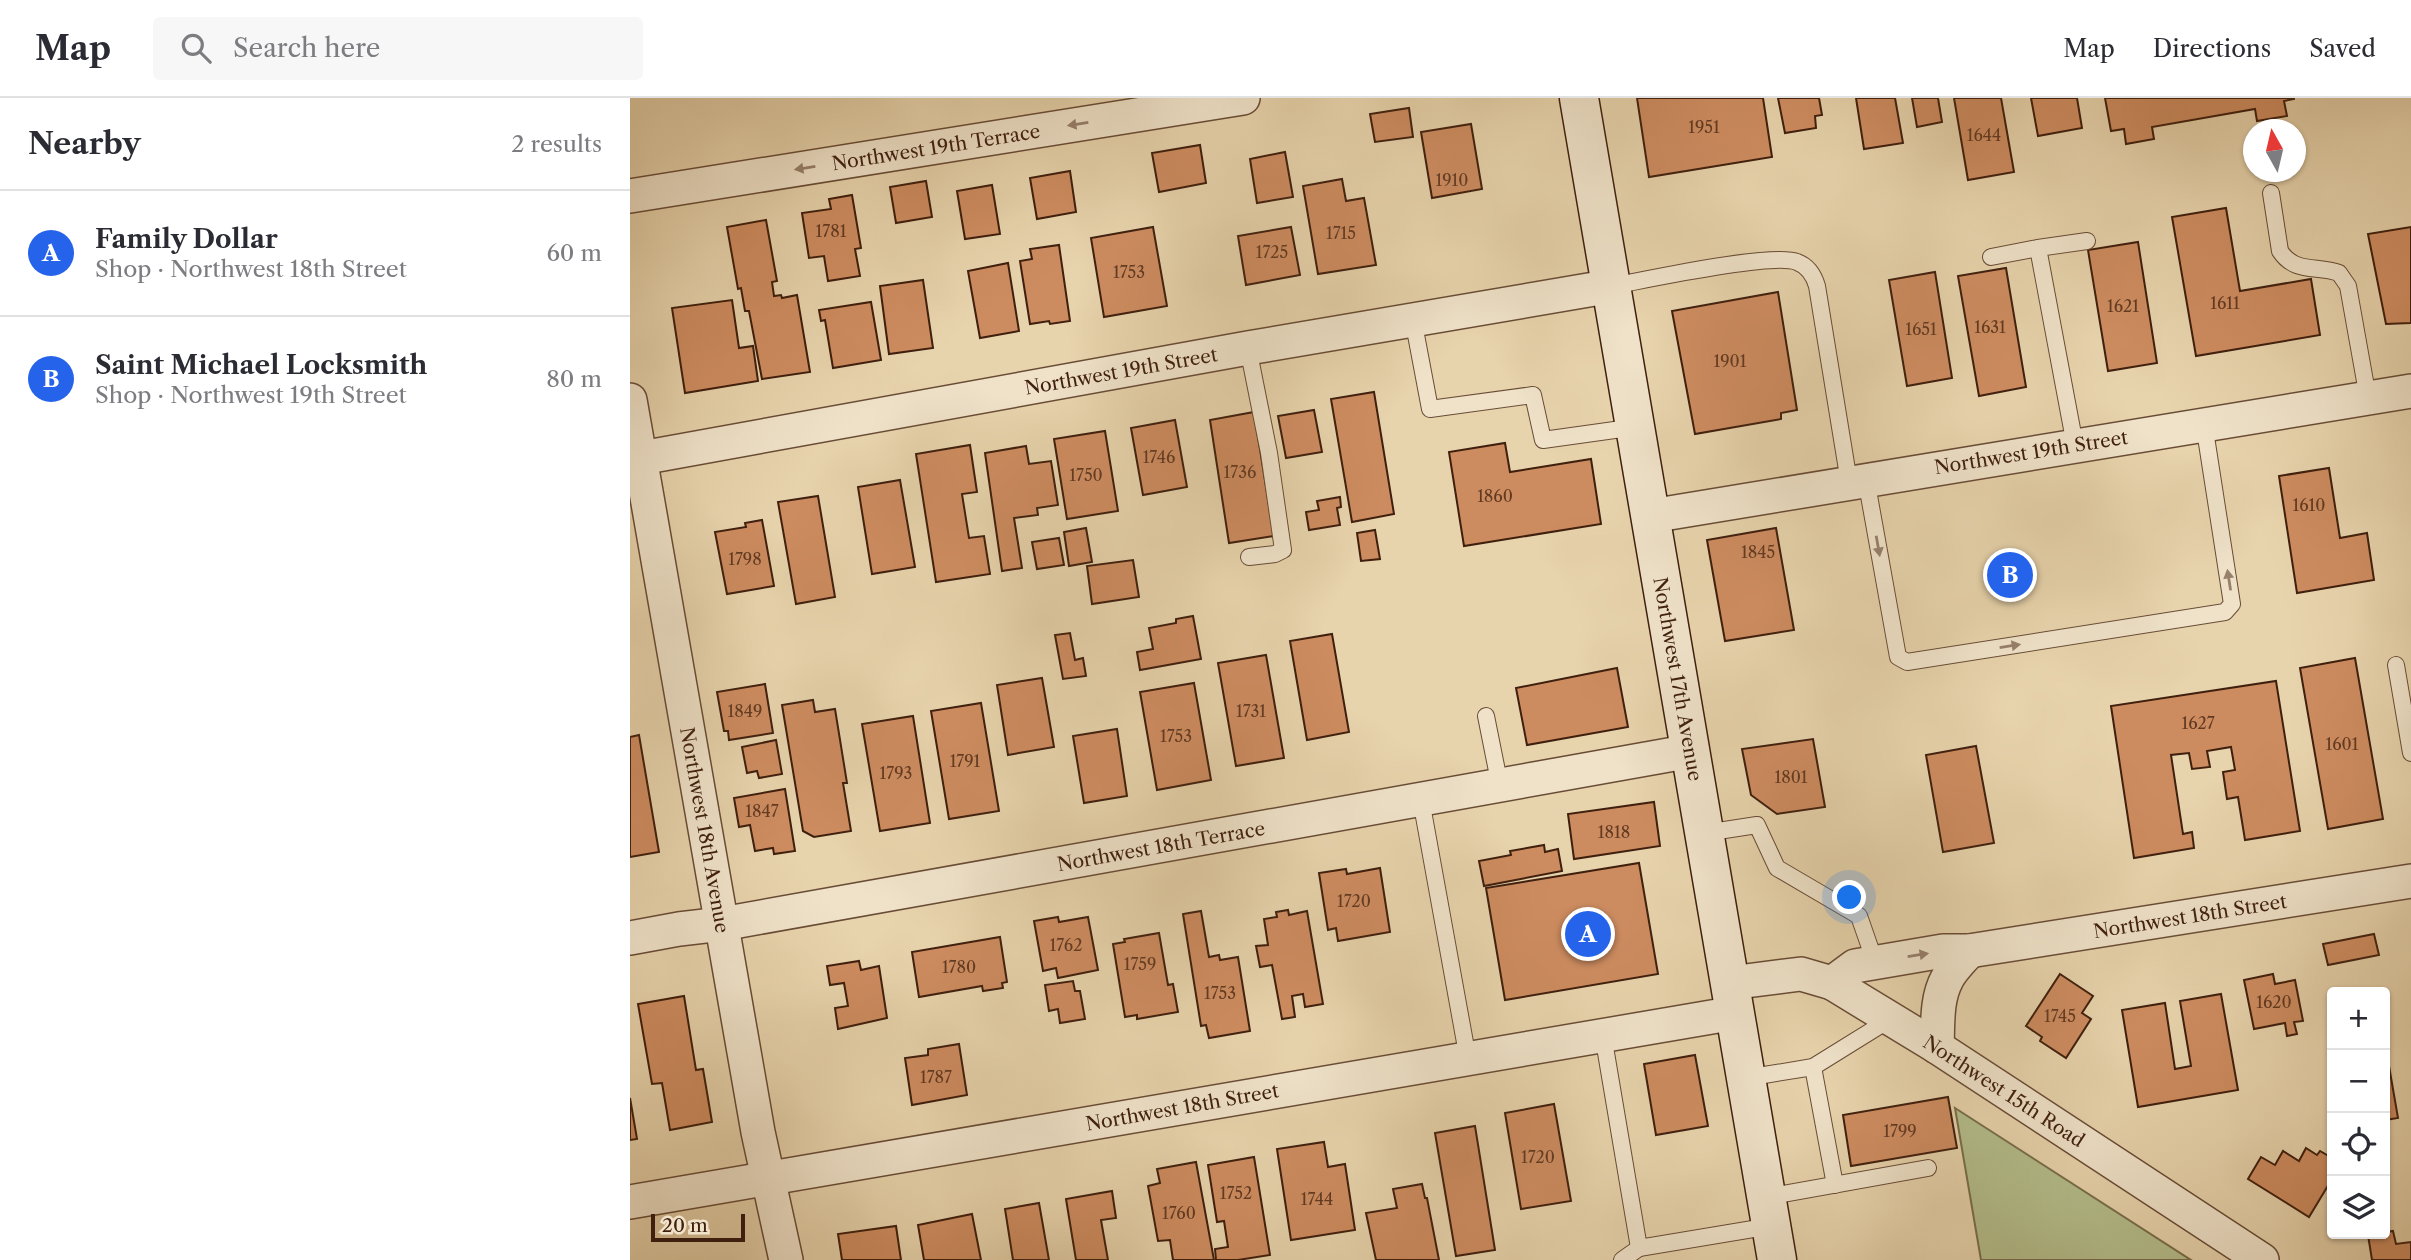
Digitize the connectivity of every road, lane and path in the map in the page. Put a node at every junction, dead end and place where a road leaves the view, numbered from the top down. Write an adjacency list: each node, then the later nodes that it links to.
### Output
1 (1242, 98): 4 (street, Northwest 19th Terrace, one-way to 4)
2 (1579, 98): 8 (main road, Northwest 17th Avenue)
3 (2271, 193): 12 (lane)
4 (630, 195)
5 (2087, 241): 6 (lane)
6 (2038, 248): 7 (lane); 16 (lane)
7 (1991, 257)
8 (1612, 286): 9 (street, Northwest 19th Street); 15 (main road, Northwest 17th Avenue); 18 (lane)
9 (1413, 319): 10 (street, Northwest 19th Street); 15 (lane)
10 (1248, 348): 17 (street, Northwest 19th Street); 20 (lane)
11 (2411, 391): 12 (street, Northwest 19th Street)
12 (2368, 398): 14 (street, Northwest 19th Street)
13 (630, 400): 17 (street, Northwest 18th Avenue)
14 (2204, 424): 16 (street, Northwest 19th Street); 18 (lane, one-way to 14)
15 (1636, 427): 19 (main road, Northwest 17th Avenue)
16 (2075, 445): 18 (street, Northwest 19th Street)
17 (635, 459): 29 (street, Northwest 18th Avenue)
18 (1858, 481): 19 (street, Northwest 19th Street)
19 (1650, 516): 23 (main road, Northwest 17th Avenue)
20 (1250, 557)
21 (2396, 665): 24 (lane)
22 (1486, 716): 25 (lane)
23 (1691, 751): 25 (street, Northwest 18th Terrace); 27 (main road, Northwest 17th Avenue)
24 (2411, 753)
25 (1500, 786): 26 (street, Northwest 18th Terrace)
26 (1421, 800): 29 (street, Northwest 18th Terrace); 38 (lane)
27 (1704, 833): 32 (lane); 34 (main road, Northwest 17th Avenue)
28 (2411, 881): 31 (street, Northwest 18th Street)
29 (722, 924): 30 (street, Northwest 18th Terrace); 42 (street, Northwest 18th Avenue)
30 (630, 938)
31 (1969, 951): 32 (street, Northwest 18th Street, one-way to 31); 37 (street)
32 (1875, 962): 33 (street, Northwest 18th Street)
33 (1832, 983): 34 (street, Northwest 15th Road); 35 (street, Northwest 15th Road)
34 (1732, 998): 36 (street, Northwest 18th Street); 40 (main road, Northwest 17th Avenue)
35 (1892, 1018): 37 (street, Northwest 15th Road); 39 (lane)
36 (1603, 1035): 38 (street, Northwest 18th Street); 46 (lane)
37 (1937, 1047): 49 (street, Northwest 15th Road)
38 (1468, 1059): 42 (street, Northwest 18th Street)
39 (1813, 1068): 40 (lane); 43 (lane)
40 (1746, 1078): 45 (main road, Northwest 17th Avenue)
41 (1928, 1168): 43 (lane)
42 (769, 1177): 44 (street, Northwest 18th Street); 47 (street, Northwest 18th Avenue)
43 (1835, 1185): 45 (lane)
44 (630, 1202)
45 (1772, 1228): 46 (lane)
46 (1639, 1248): 48 (lane)
47 (786, 1260)
48 (1622, 1260)
49 (2262, 1260)

